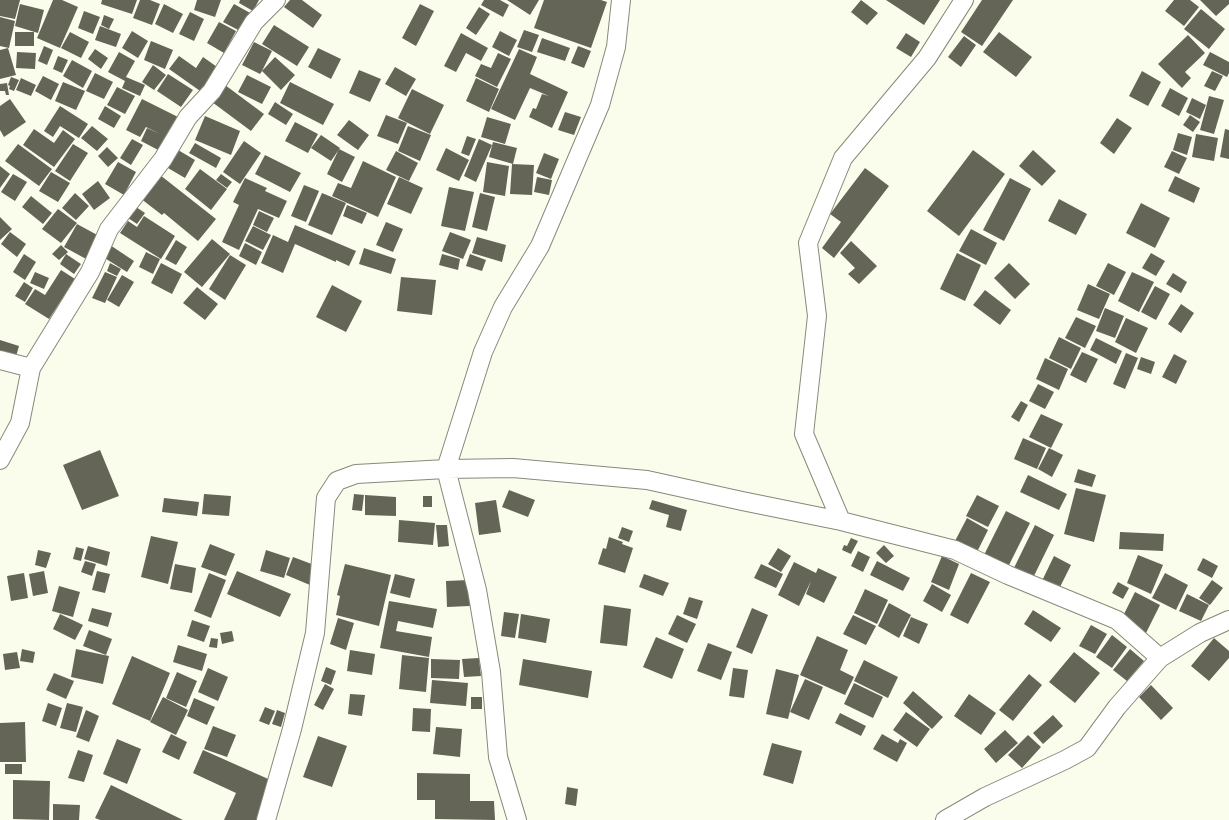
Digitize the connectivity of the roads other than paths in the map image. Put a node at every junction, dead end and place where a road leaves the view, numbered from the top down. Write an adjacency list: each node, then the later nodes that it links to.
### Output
1 (276, 0): 5 (street)
2 (621, 0): 7 (street)
3 (964, 0): 8 (street)
4 (0, 360): 5 (street)
5 (31, 368): 6 (street)
6 (0, 460)
7 (446, 469): 8 (street); 11 (street); 12 (street)
8 (841, 521): 10 (street)
9 (1229, 620): 10 (street)
10 (1160, 658): 13 (street)
11 (266, 820)
12 (517, 820)
13 (945, 820)

